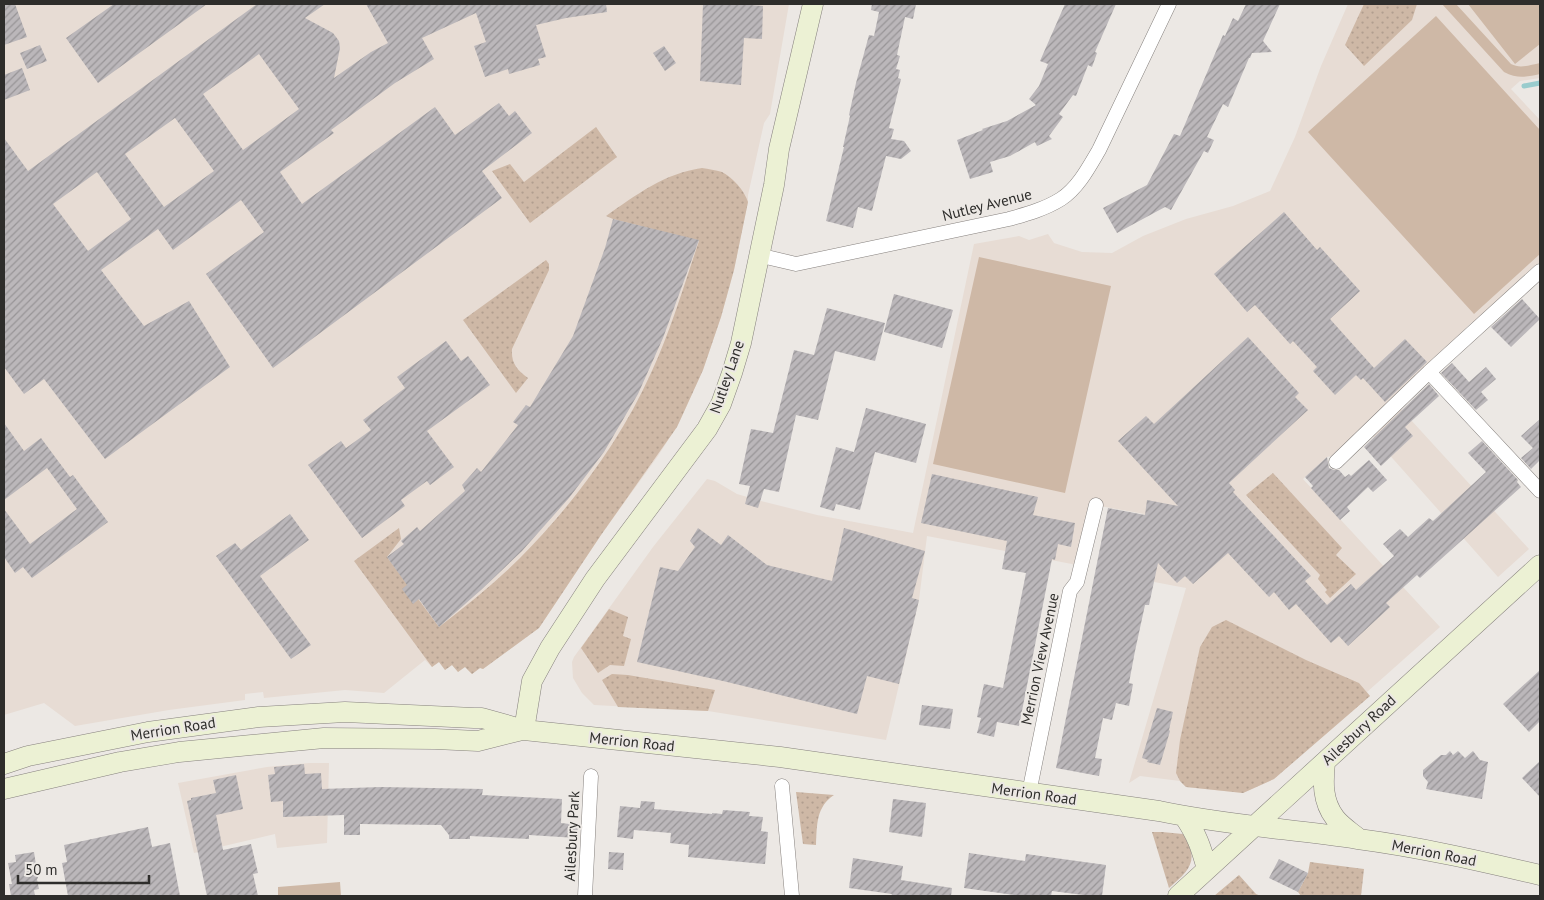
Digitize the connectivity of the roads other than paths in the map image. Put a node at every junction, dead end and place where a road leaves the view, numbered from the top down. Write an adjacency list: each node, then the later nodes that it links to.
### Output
1 (813, 4): 3 (main road, Nutley Lane)
2 (1169, 4): 3 (street, Nutley Avenue)
3 (758, 255): 11 (main road, Nutley Lane)
4 (1540, 271): 5 (street)
5 (1429, 372): 6 (street); 7 (street)
6 (1336, 462)
7 (1540, 491)
8 (1096, 505): 18 (street, Merrion View Avenue)
9 (1540, 564): 13 (main road, Ailesbury Road)
10 (345, 712): 11 (main road, Merrion Road); 12 (main road); 14 (main road, Merrion Road)
11 (524, 730): 12 (main road, Merrion Road); 18 (main road, Merrion Road)
12 (344, 738): 17 (main road, Merrion Road)
13 (1325, 762): 20 (main road, Ailesbury Road); 21 (main road)
14 (4, 764)
15 (591, 776): 24 (street, Ailesbury Park)
16 (782, 786): 25 (street)
17 (4, 789)
18 (1029, 793): 19 (main road, Merrion Road)
19 (1184, 816): 20 (main road, Merrion Road); 22 (main road)
20 (1255, 826): 21 (main road, Merrion Road); 22 (main road, Ailesbury Road)
21 (1359, 839): 23 (main road, Merrion Road)
22 (1207, 869): 26 (main road, Ailesbury Road)
23 (1540, 875)
24 (585, 896)
25 (792, 896)
26 (1178, 896)

